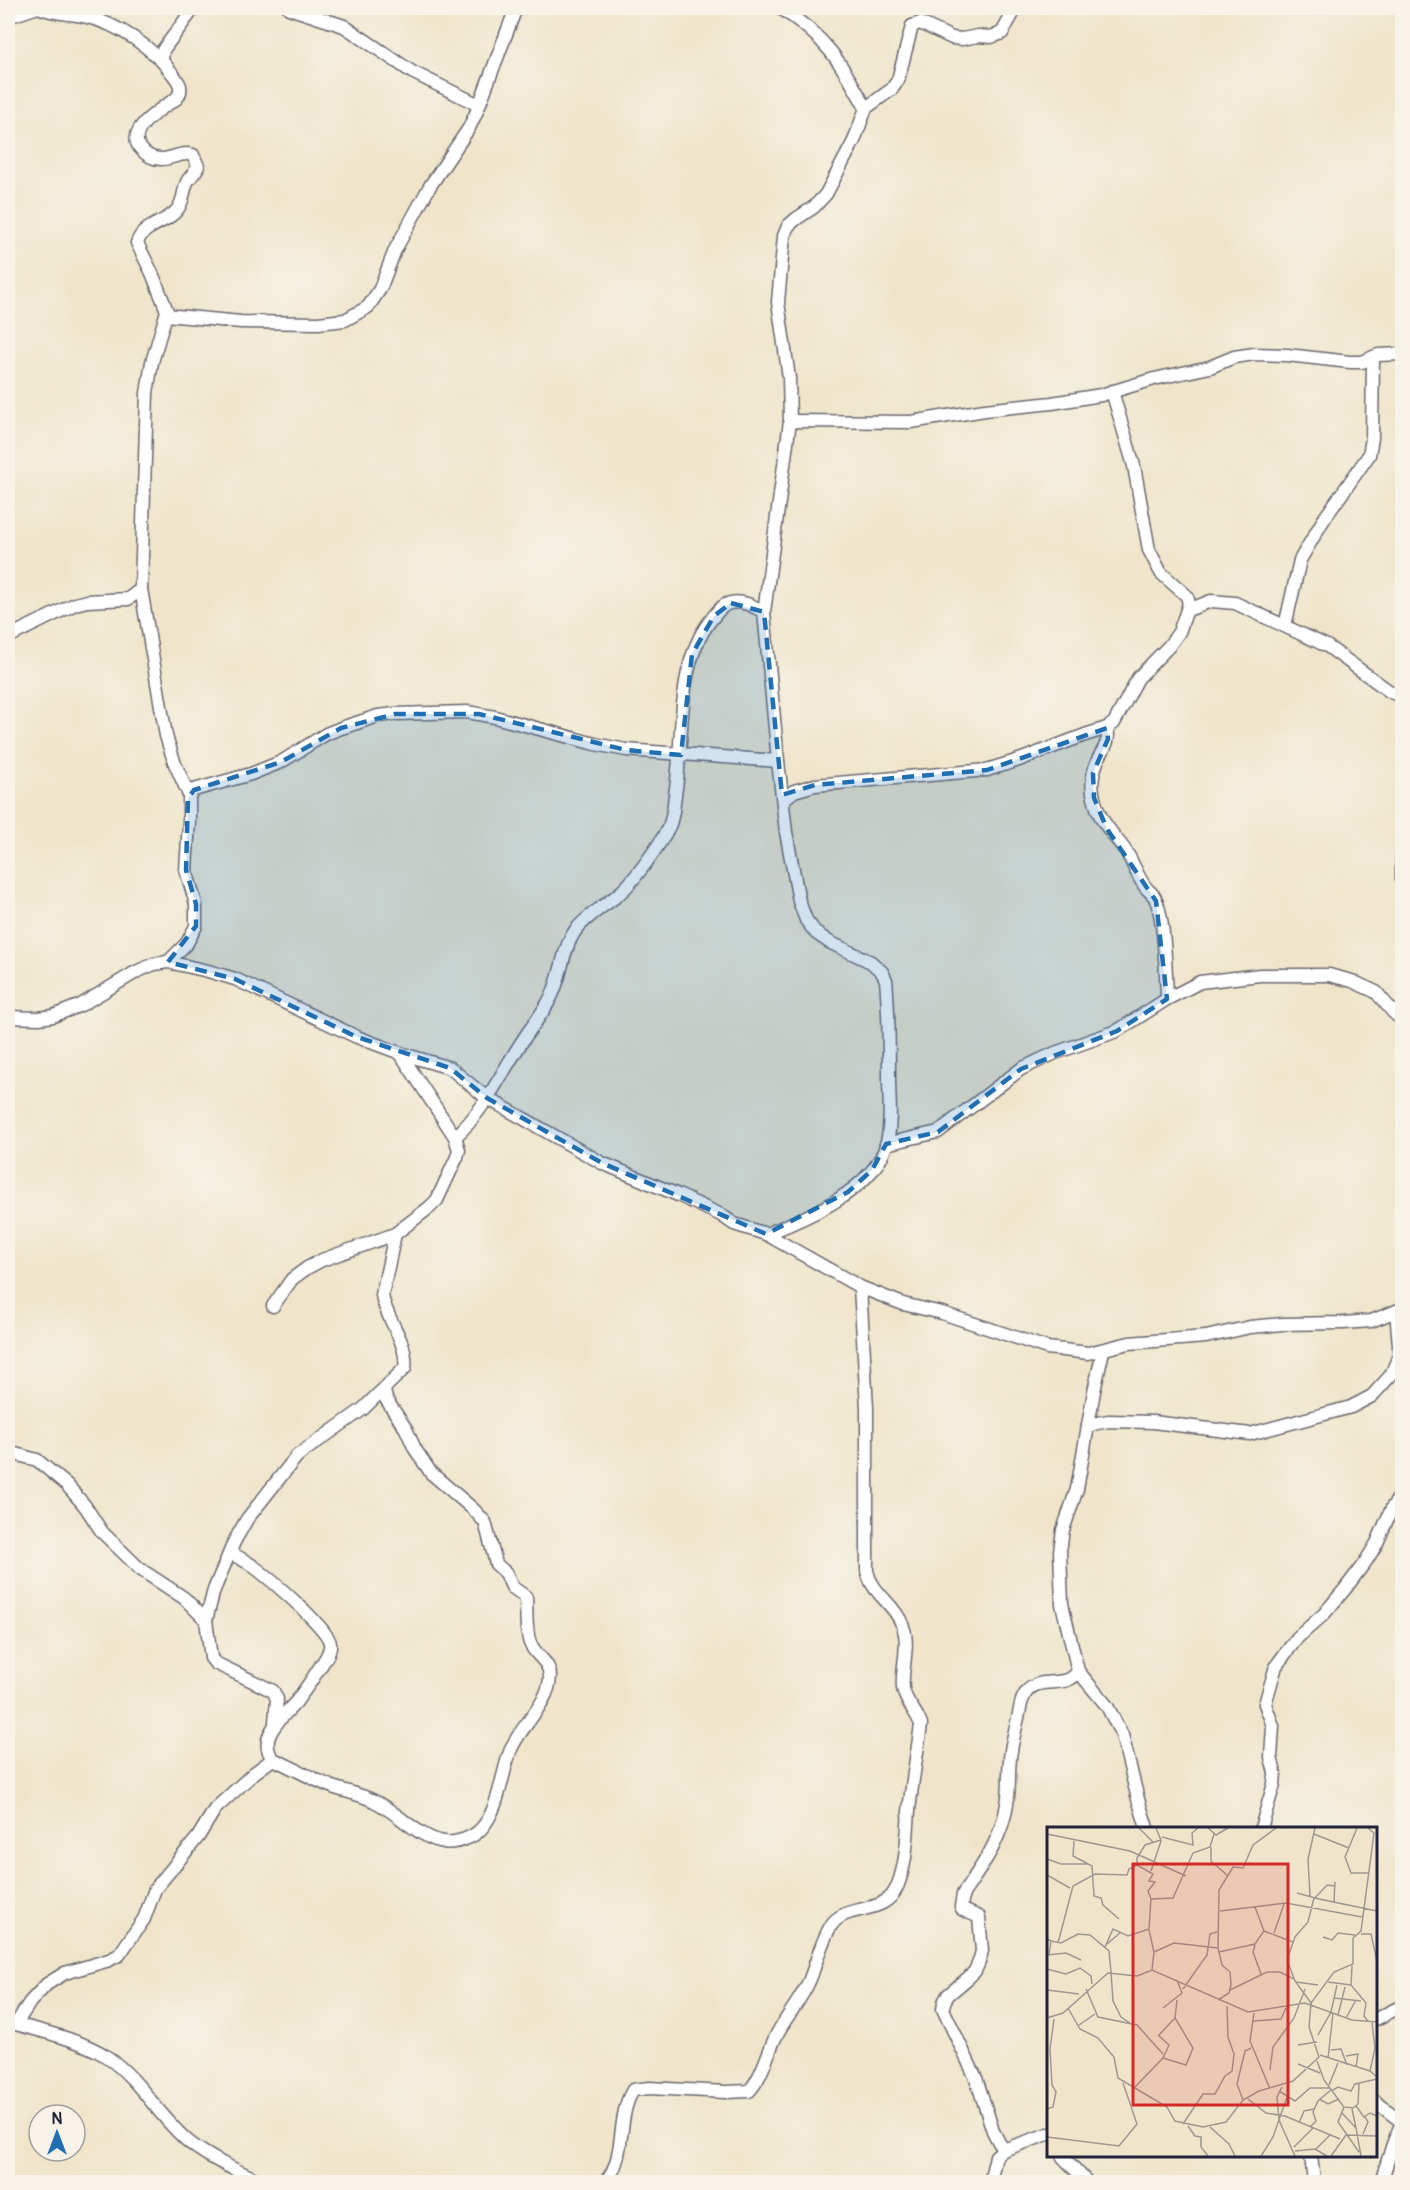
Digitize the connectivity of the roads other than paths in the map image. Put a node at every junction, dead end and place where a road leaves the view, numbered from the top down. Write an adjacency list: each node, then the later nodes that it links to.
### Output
1 (34, 8): 8 (street)
2 (41, 8): 9 (street)
3 (194, 8): 9 (street)
4 (290, 8): 10 (street)
5 (516, 8): 10 (street)
6 (780, 8): 11 (street)
7 (1016, 8): 11 (street)
8 (8, 16)
9 (162, 60): 12 (street)
10 (479, 105): 12 (street)
11 (866, 108): 16 (street)
12 (166, 315): 17 (street)
13 (1402, 354): 14 (street)
14 (1373, 357): 15 (street); 20 (street)
15 (1112, 391): 16 (street); 18 (street)
16 (790, 421): 19 (street)
17 (141, 589): 21 (street); 26 (street)
18 (1188, 610): 20 (street); 23 (street)
19 (764, 612): 24 (street); 25 (street)
20 (1285, 626): 22 (street)
21 (8, 637)
22 (1402, 697)
23 (1107, 728): 27 (street); 31 (street)
24 (681, 755): 25 (street); 26 (street); 35 (street)
25 (778, 761): 27 (street)
26 (189, 795): 30 (street)
27 (783, 800): 37 (street)
28 (1402, 855): 29 (street)
29 (1402, 879)
30 (168, 962): 32 (street); 34 (street)
31 (1167, 999): 33 (street); 37 (street)
32 (8, 1017)
33 (1402, 1020)
34 (400, 1053): 35 (street); 36 (street)
35 (487, 1098): 36 (street); 39 (street)
36 (455, 1137): 38 (street)
37 (886, 1144): 39 (street)
38 (395, 1234): 41 (street); 44 (street)
39 (766, 1234): 40 (street)
40 (860, 1287): 43 (street); 65 (street)
41 (273, 1306)
42 (1399, 1310): 43 (street); 45 (street)
43 (1103, 1351): 45 (street)
44 (384, 1390): 48 (street); 52 (street)
45 (1088, 1425): 50 (street)
46 (8, 1452): 49 (street)
47 (1402, 1493): 54 (street)
48 (230, 1552): 49 (street); 51 (street)
49 (206, 1620): 51 (street)
50 (1078, 1671): 53 (street); 61 (street)
51 (275, 1722): 52 (street)
52 (273, 1759): 57 (street)
53 (1147, 1827)
54 (1261, 1827)
55 (1402, 2006): 56 (street)
56 (1377, 2018)
57 (12, 2023): 64 (street)
58 (1377, 2103): 59 (street)
59 (1402, 2122): 69 (street)
60 (1047, 2137): 61 (street)
61 (1003, 2150): 66 (street)
62 (1063, 2157): 67 (street)
63 (1311, 2157): 68 (street)
64 (262, 2182)
65 (605, 2182)
66 (990, 2182)
67 (1087, 2182)
68 (1314, 2182)
69 (1381, 2182)

